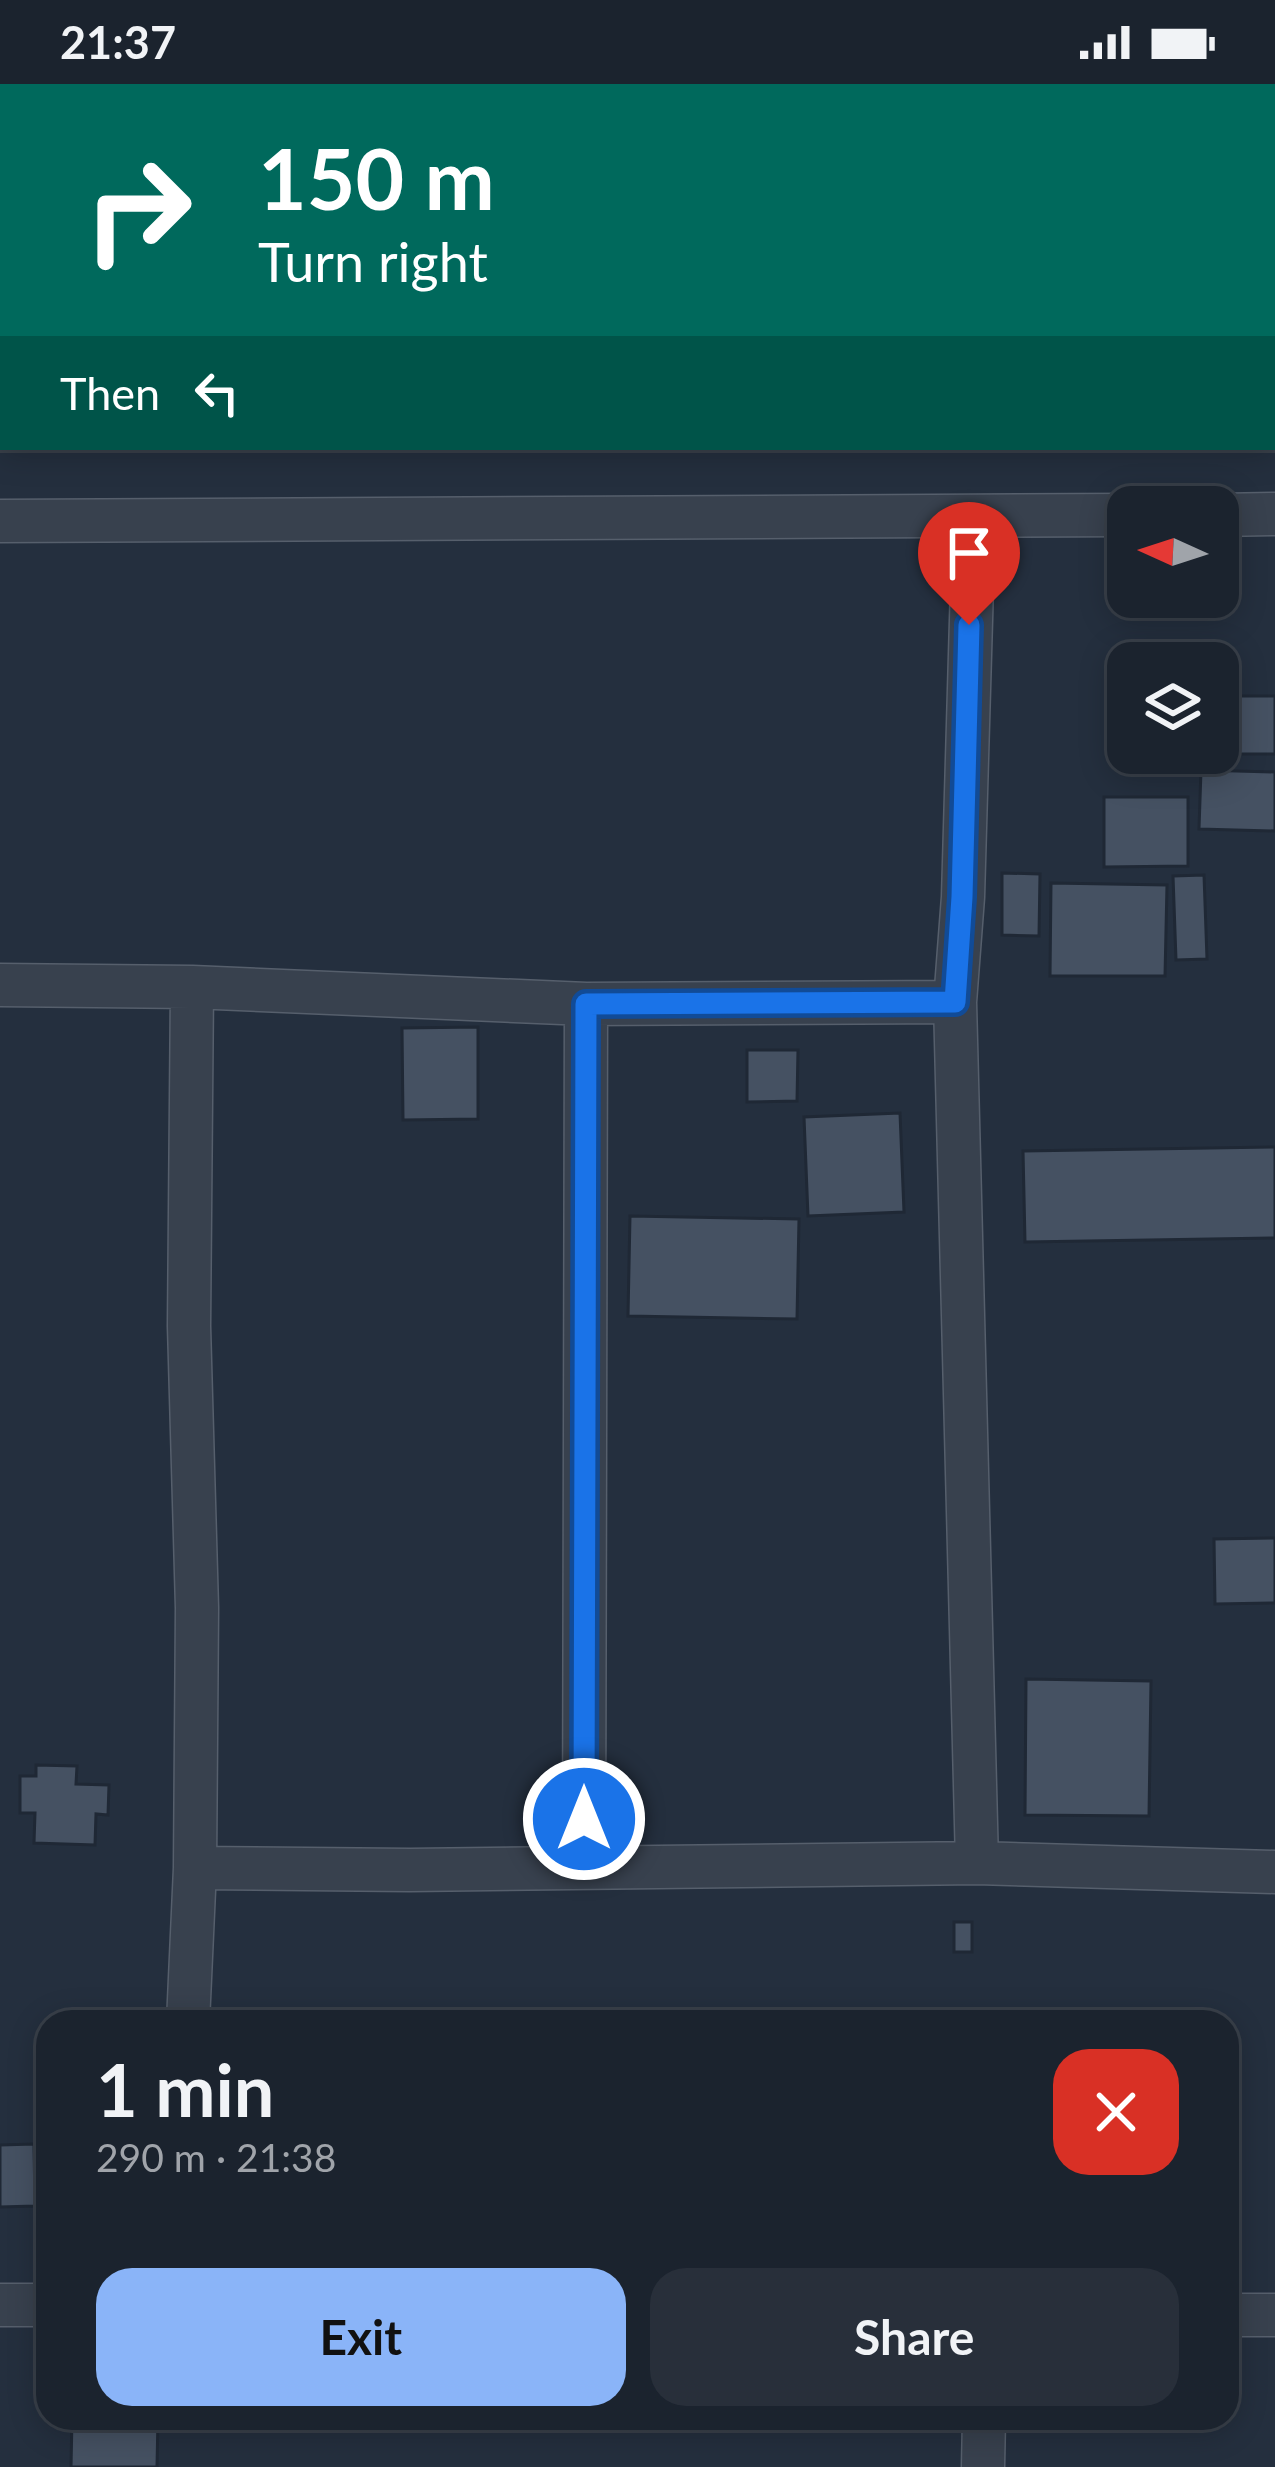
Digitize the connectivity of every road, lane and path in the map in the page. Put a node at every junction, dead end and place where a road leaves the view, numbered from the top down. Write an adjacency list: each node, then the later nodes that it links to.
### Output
1 (1275, 514): 3 (street)
2 (1107, 515): 4 (street)
3 (1239, 515)
4 (974, 516): 5 (street); 8 (street)
5 (0, 521)
6 (0, 985): 7 (street)
7 (192, 987): 9 (street); 12 (street)
8 (955, 1002): 9 (street); 10 (street)
9 (586, 1004): 11 (street)
10 (977, 1863): 11 (street); 13 (street)
11 (584, 1867): 12 (street)
12 (195, 1868): 14 (street)
13 (1275, 1872)
14 (189, 2010)
15 (0, 2305): 16 (street)
16 (36, 2306)
17 (1239, 2315): 18 (street)
18 (1275, 2315)
19 (984, 2430): 20 (street)
20 (983, 2467)

